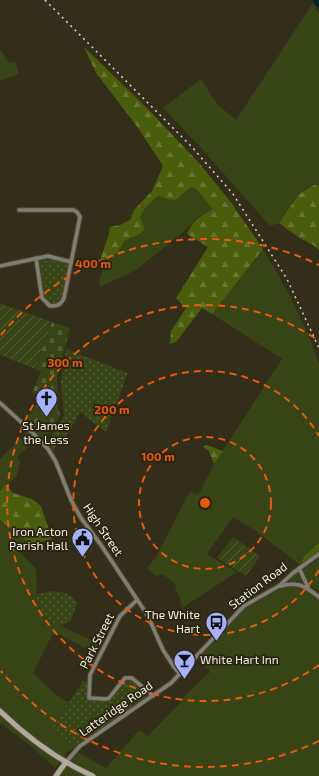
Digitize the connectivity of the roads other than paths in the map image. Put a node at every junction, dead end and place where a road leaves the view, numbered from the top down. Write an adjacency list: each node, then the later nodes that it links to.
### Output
1 (22, 209): 3 (street)
2 (36, 258): 3 (street); 3 (street); 4 (street)
3 (71, 262)
4 (0, 266)
5 (0, 404): 11 (street, High Street)
6 (319, 554): 7 (street, Station Road)
7 (299, 568): 8 (street, Station Road); 9 (street)
8 (279, 586): 9 (street); 12 (street, Station Road)
9 (308, 588): 10 (street)
10 (319, 596)
11 (137, 600): 12 (street, High Street); 13 (street, Park Street)
12 (180, 674): 13 (street, Latteridge Road)
13 (153, 696): 15 (street, Latteridge Road)
14 (0, 711): 15 (main road)
15 (66, 762): 16 (main road); 17 (main road)
16 (56, 776)
17 (93, 776)

